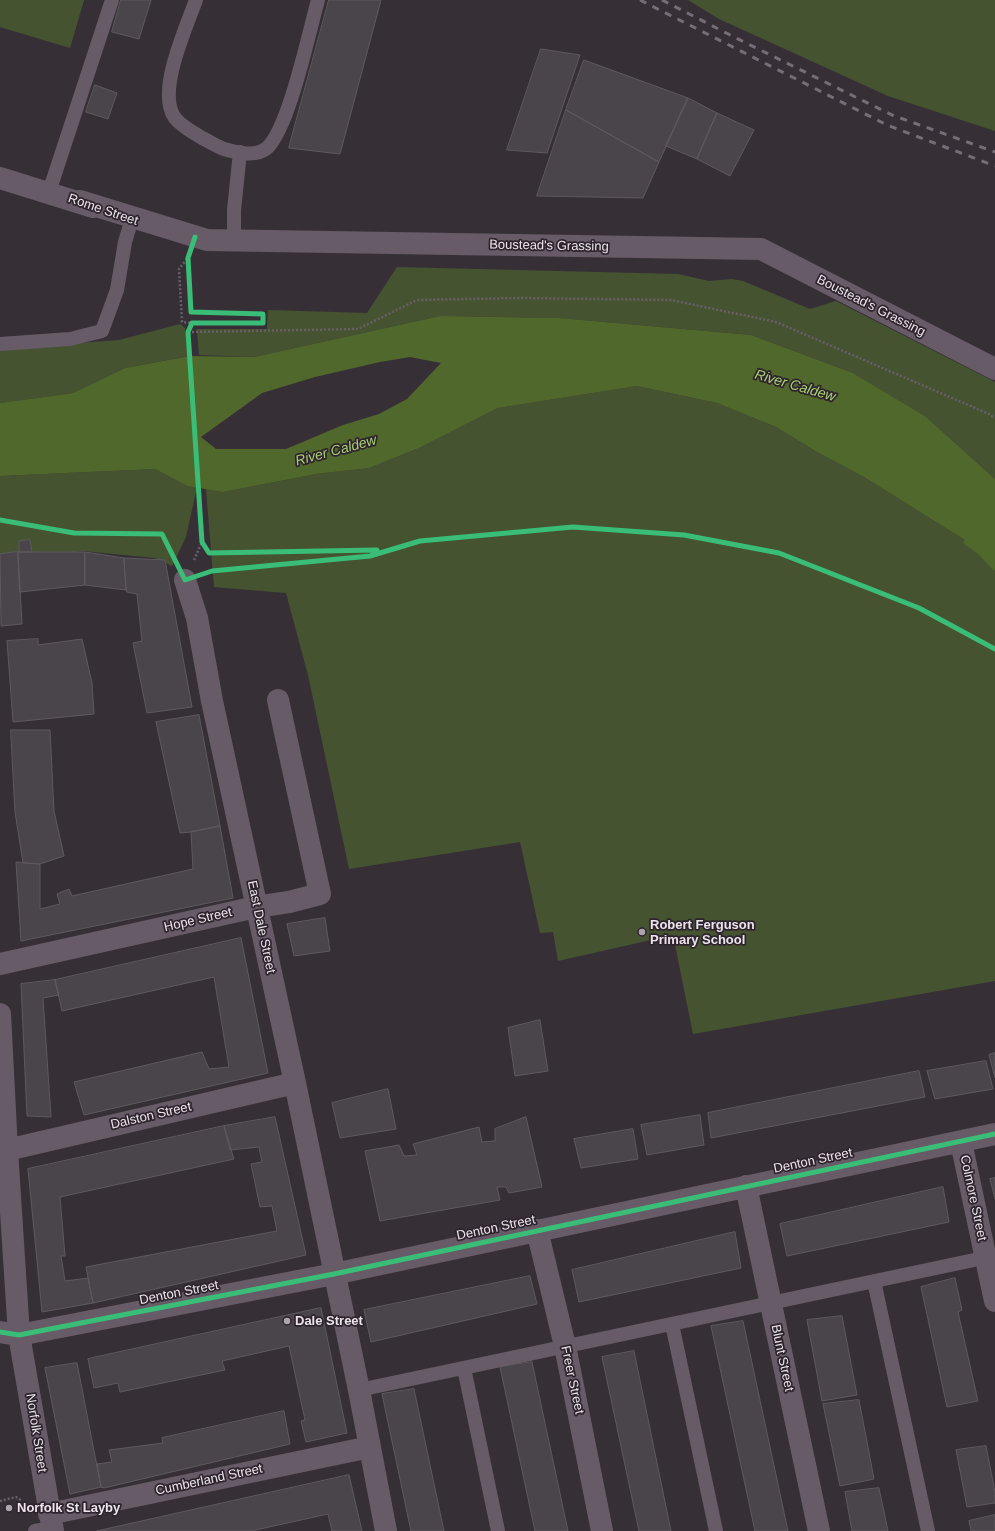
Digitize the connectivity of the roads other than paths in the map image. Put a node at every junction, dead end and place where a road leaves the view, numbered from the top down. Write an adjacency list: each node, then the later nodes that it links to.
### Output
1 (112, 0): 6 (lane)
2 (196, 0): 4 (lane)
3 (318, 0): 4 (lane)
4 (240, 152): 10 (lane)
5 (0, 178): 6 (street, Rome Street)
6 (49, 192): 7 (street, Rome Street)
7 (80, 201): 8 (street, Rome Street); 9 (street, Boustead's Grassing)
8 (131, 222): 9 (street, Rome Street); 11 (lane)
9 (207, 240): 10 (street, Boustead's Grassing)
10 (234, 241): 12 (street, Boustead's Grassing)
11 (0, 344)
12 (995, 369)
13 (185, 580): 15 (street, East Dale Street)
14 (278, 700): 15 (street, Hope Street)
15 (256, 907): 16 (street, Hope Street); 18 (street, East Dale Street)
16 (0, 964)
17 (0, 1014): 21 (street, Norfolk Street)
18 (295, 1083): 21 (street, Dalston Street); 25 (street, East Dale Street)
19 (995, 1134): 20 (street, Denton Street)
20 (961, 1142): 22 (street, Denton Street); 24 (street, Colmore Street)
21 (7, 1150): 30 (street, Norfolk Street)
22 (746, 1186): 23 (street, Denton Street); 28 (street, Blunt Street)
23 (537, 1230): 25 (street, Denton Street); 31 (street, Freer Street)
24 (990, 1257): 26 (lane); 27 (street, Colmore Street)
25 (334, 1274): 30 (street, Denton Street); 33 (street)
26 (874, 1281): 28 (lane); 41 (lane)
27 (995, 1300)
28 (770, 1304): 29 (lane); 40 (street, Blunt Street)
29 (672, 1324): 31 (lane); 39 (lane)
30 (10, 1333): 35 (street, Norfolk Street)
31 (565, 1346): 32 (lane); 38 (street, Freer Street)
32 (464, 1368): 33 (lane); 37 (lane)
33 (359, 1390): 34 (street)
34 (370, 1447): 35 (street, Cumberland Street); 36 (street)
35 (47, 1526)
36 (386, 1531)
37 (498, 1531)
38 (602, 1531)
39 (716, 1531)
40 (819, 1531)
41 (928, 1531)

